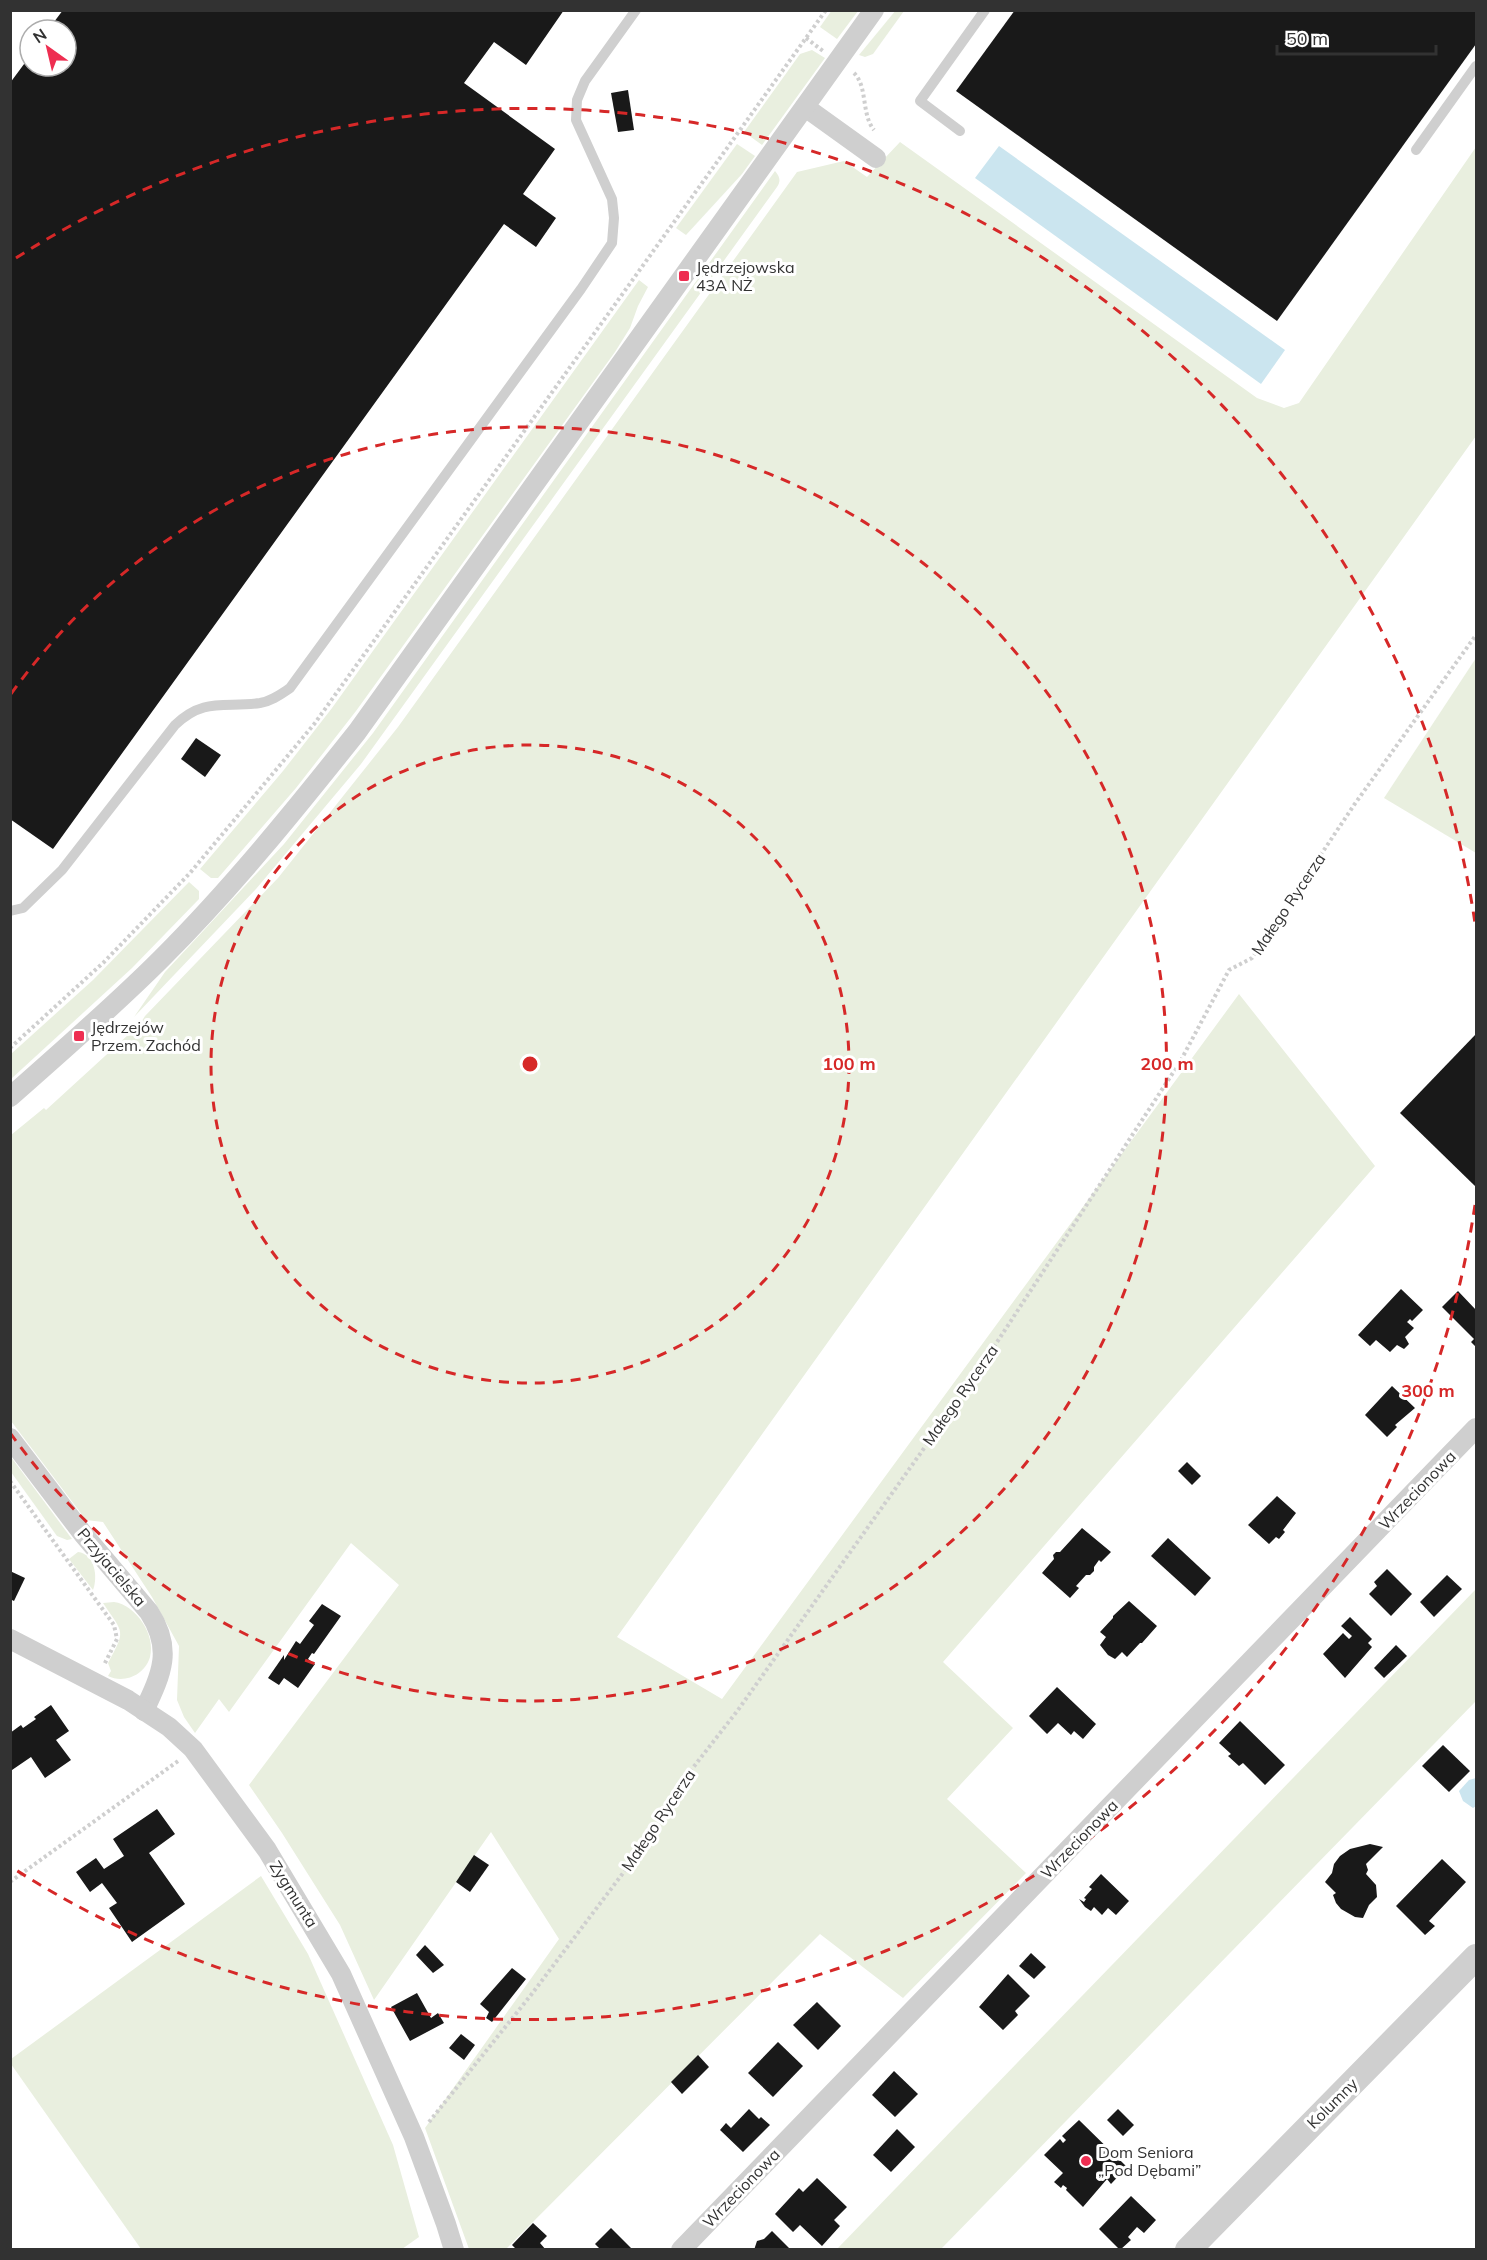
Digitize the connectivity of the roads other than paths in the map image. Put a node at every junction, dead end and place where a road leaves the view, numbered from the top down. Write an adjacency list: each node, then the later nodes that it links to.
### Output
1 (636, 10): 9 (lane)
2 (874, 10): 5 (street)
3 (985, 10): 6 (lane)
4 (1476, 66): 7 (lane)
5 (805, 107): 8 (street); 10 (street)
6 (960, 131)
7 (1416, 150)
8 (876, 158)
9 (10, 911)
10 (10, 1097)
11 (1476, 1428): 17 (street, Wrzecionowa)
12 (10, 1438): 14 (street, Przyjacielska)
13 (10, 1639): 14 (street, Zygmunta)
14 (144, 1711): 16 (street, Zygmunta)
15 (1476, 1957): 18 (street, Kolumny)
16 (454, 2250)
17 (681, 2250)
18 (1188, 2250)

